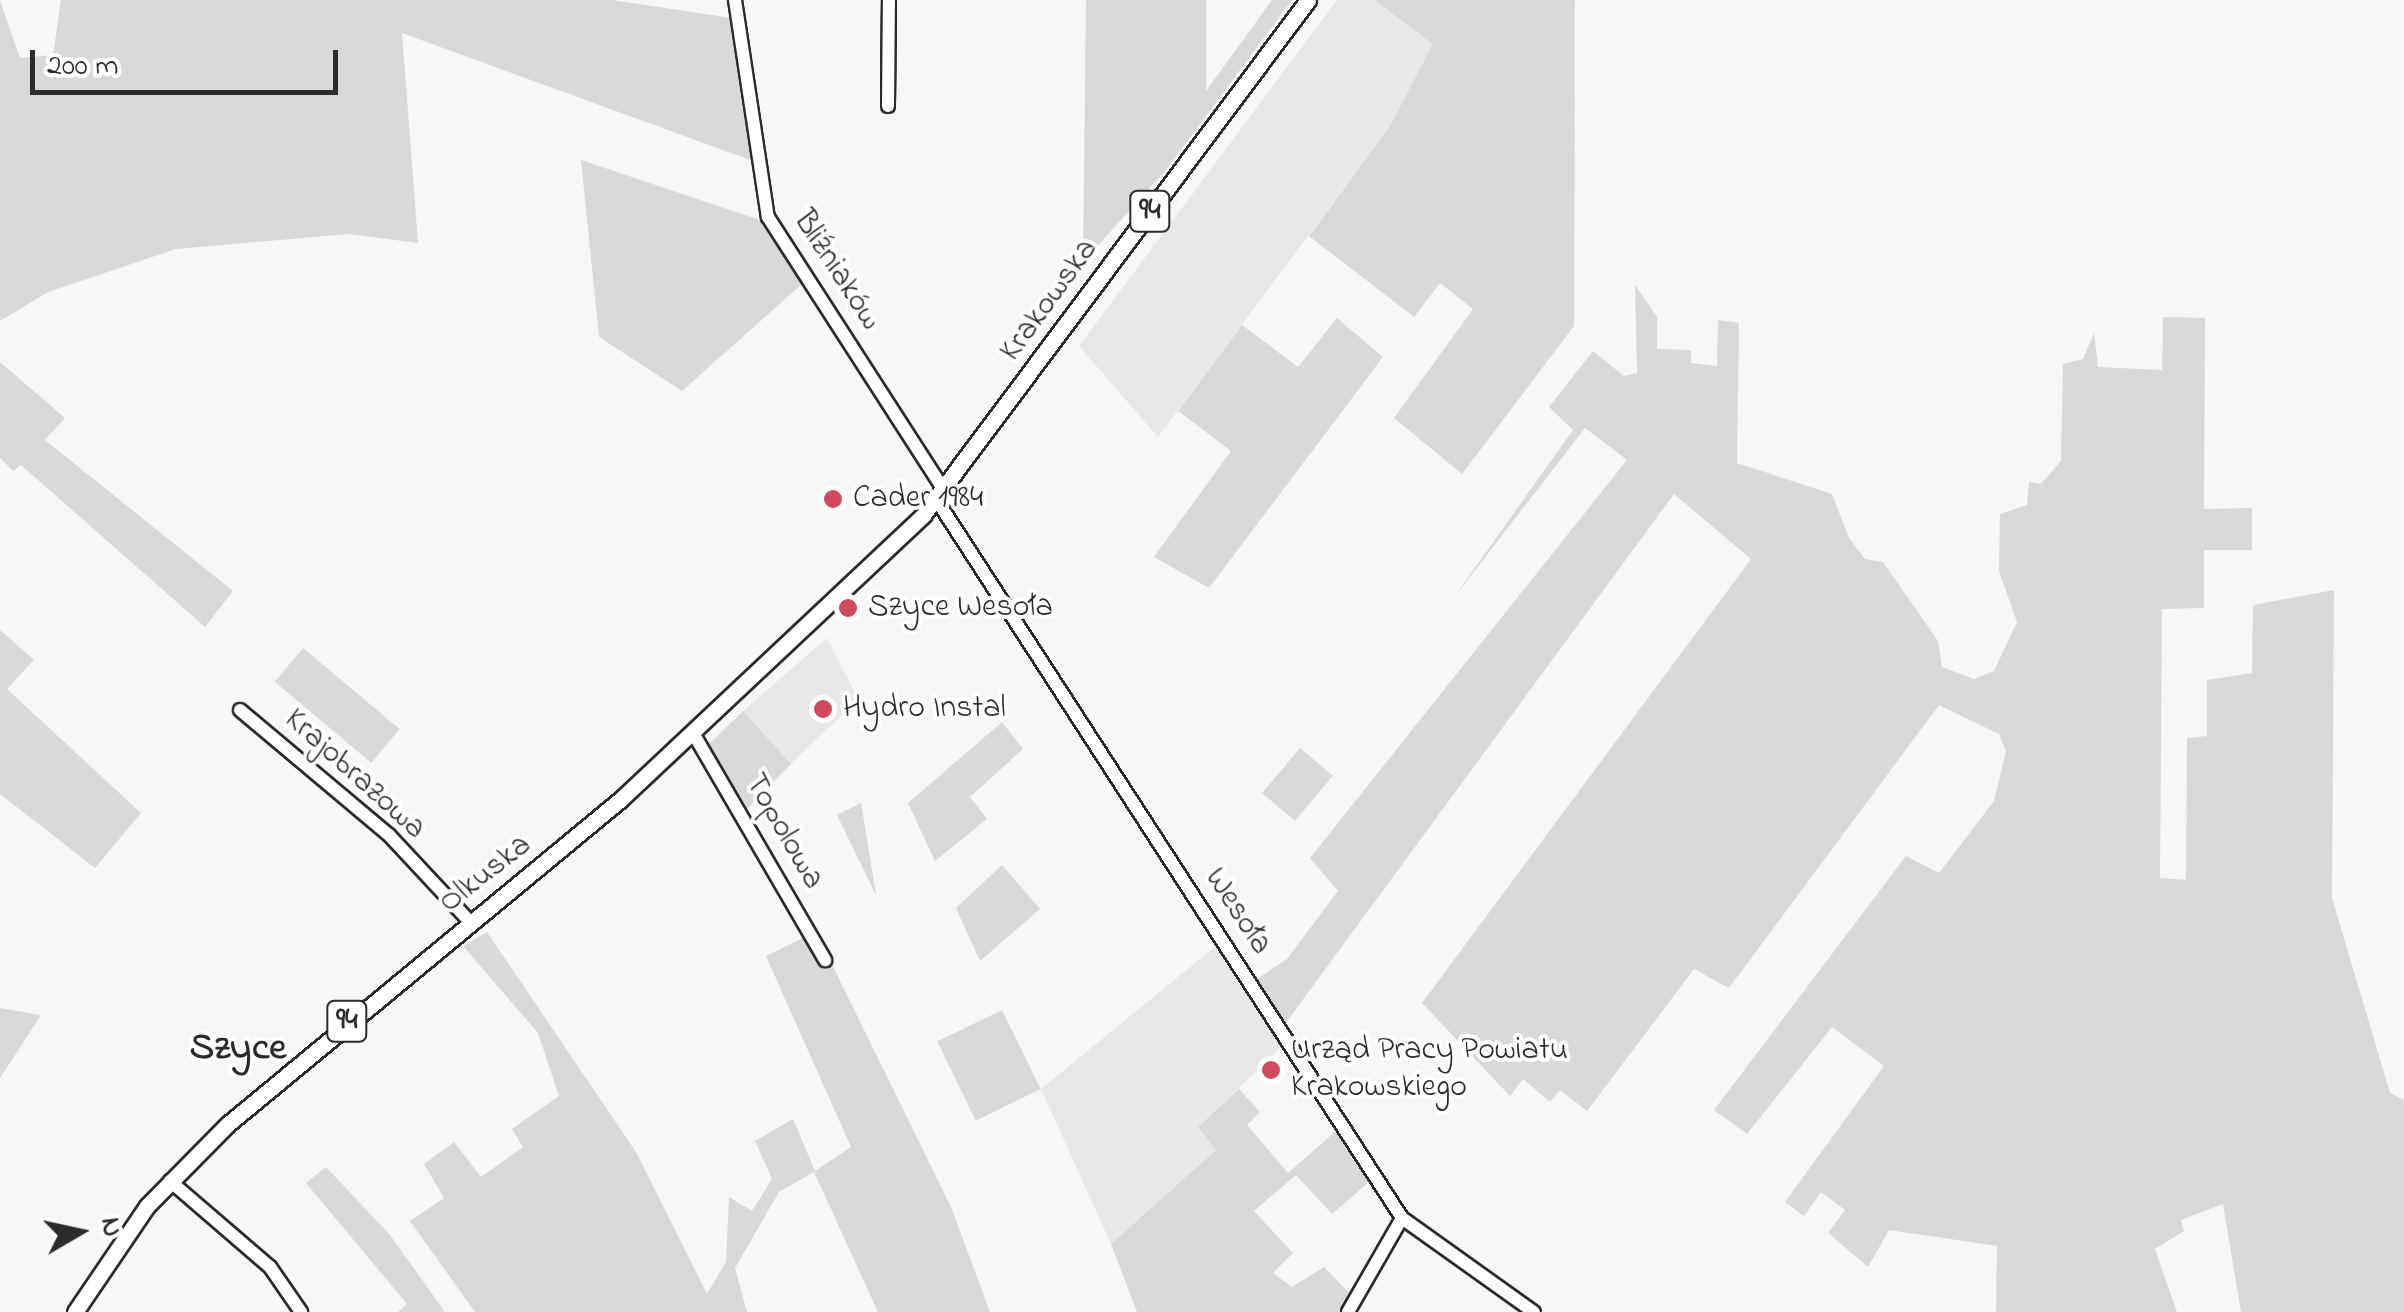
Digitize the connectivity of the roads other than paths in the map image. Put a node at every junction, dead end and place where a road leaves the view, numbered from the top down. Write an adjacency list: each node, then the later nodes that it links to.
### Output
1 (736, 0): 5 (street, Bliźniaków)
2 (889, 0): 4 (street)
3 (1308, 0): 5 (main road, Krakowska / 94)
4 (888, 106)
5 (940, 494): 7 (main road, Olkuska / 94); 11 (street, Wesoła)
6 (240, 710): 8 (street, Krajobrazowa)
7 (693, 733): 8 (main road, Olkuska / 94); 9 (street, Topolowa)
8 (470, 922): 10 (main road, Olkuska / 94)
9 (825, 960)
10 (170, 1181): 12 (main road, Olkuska / 94); 13 (street)
11 (1402, 1218): 14 (street); 15 (street, Wesoła)
12 (75, 1312)
13 (301, 1312)
14 (1348, 1312)
15 (1534, 1312)

